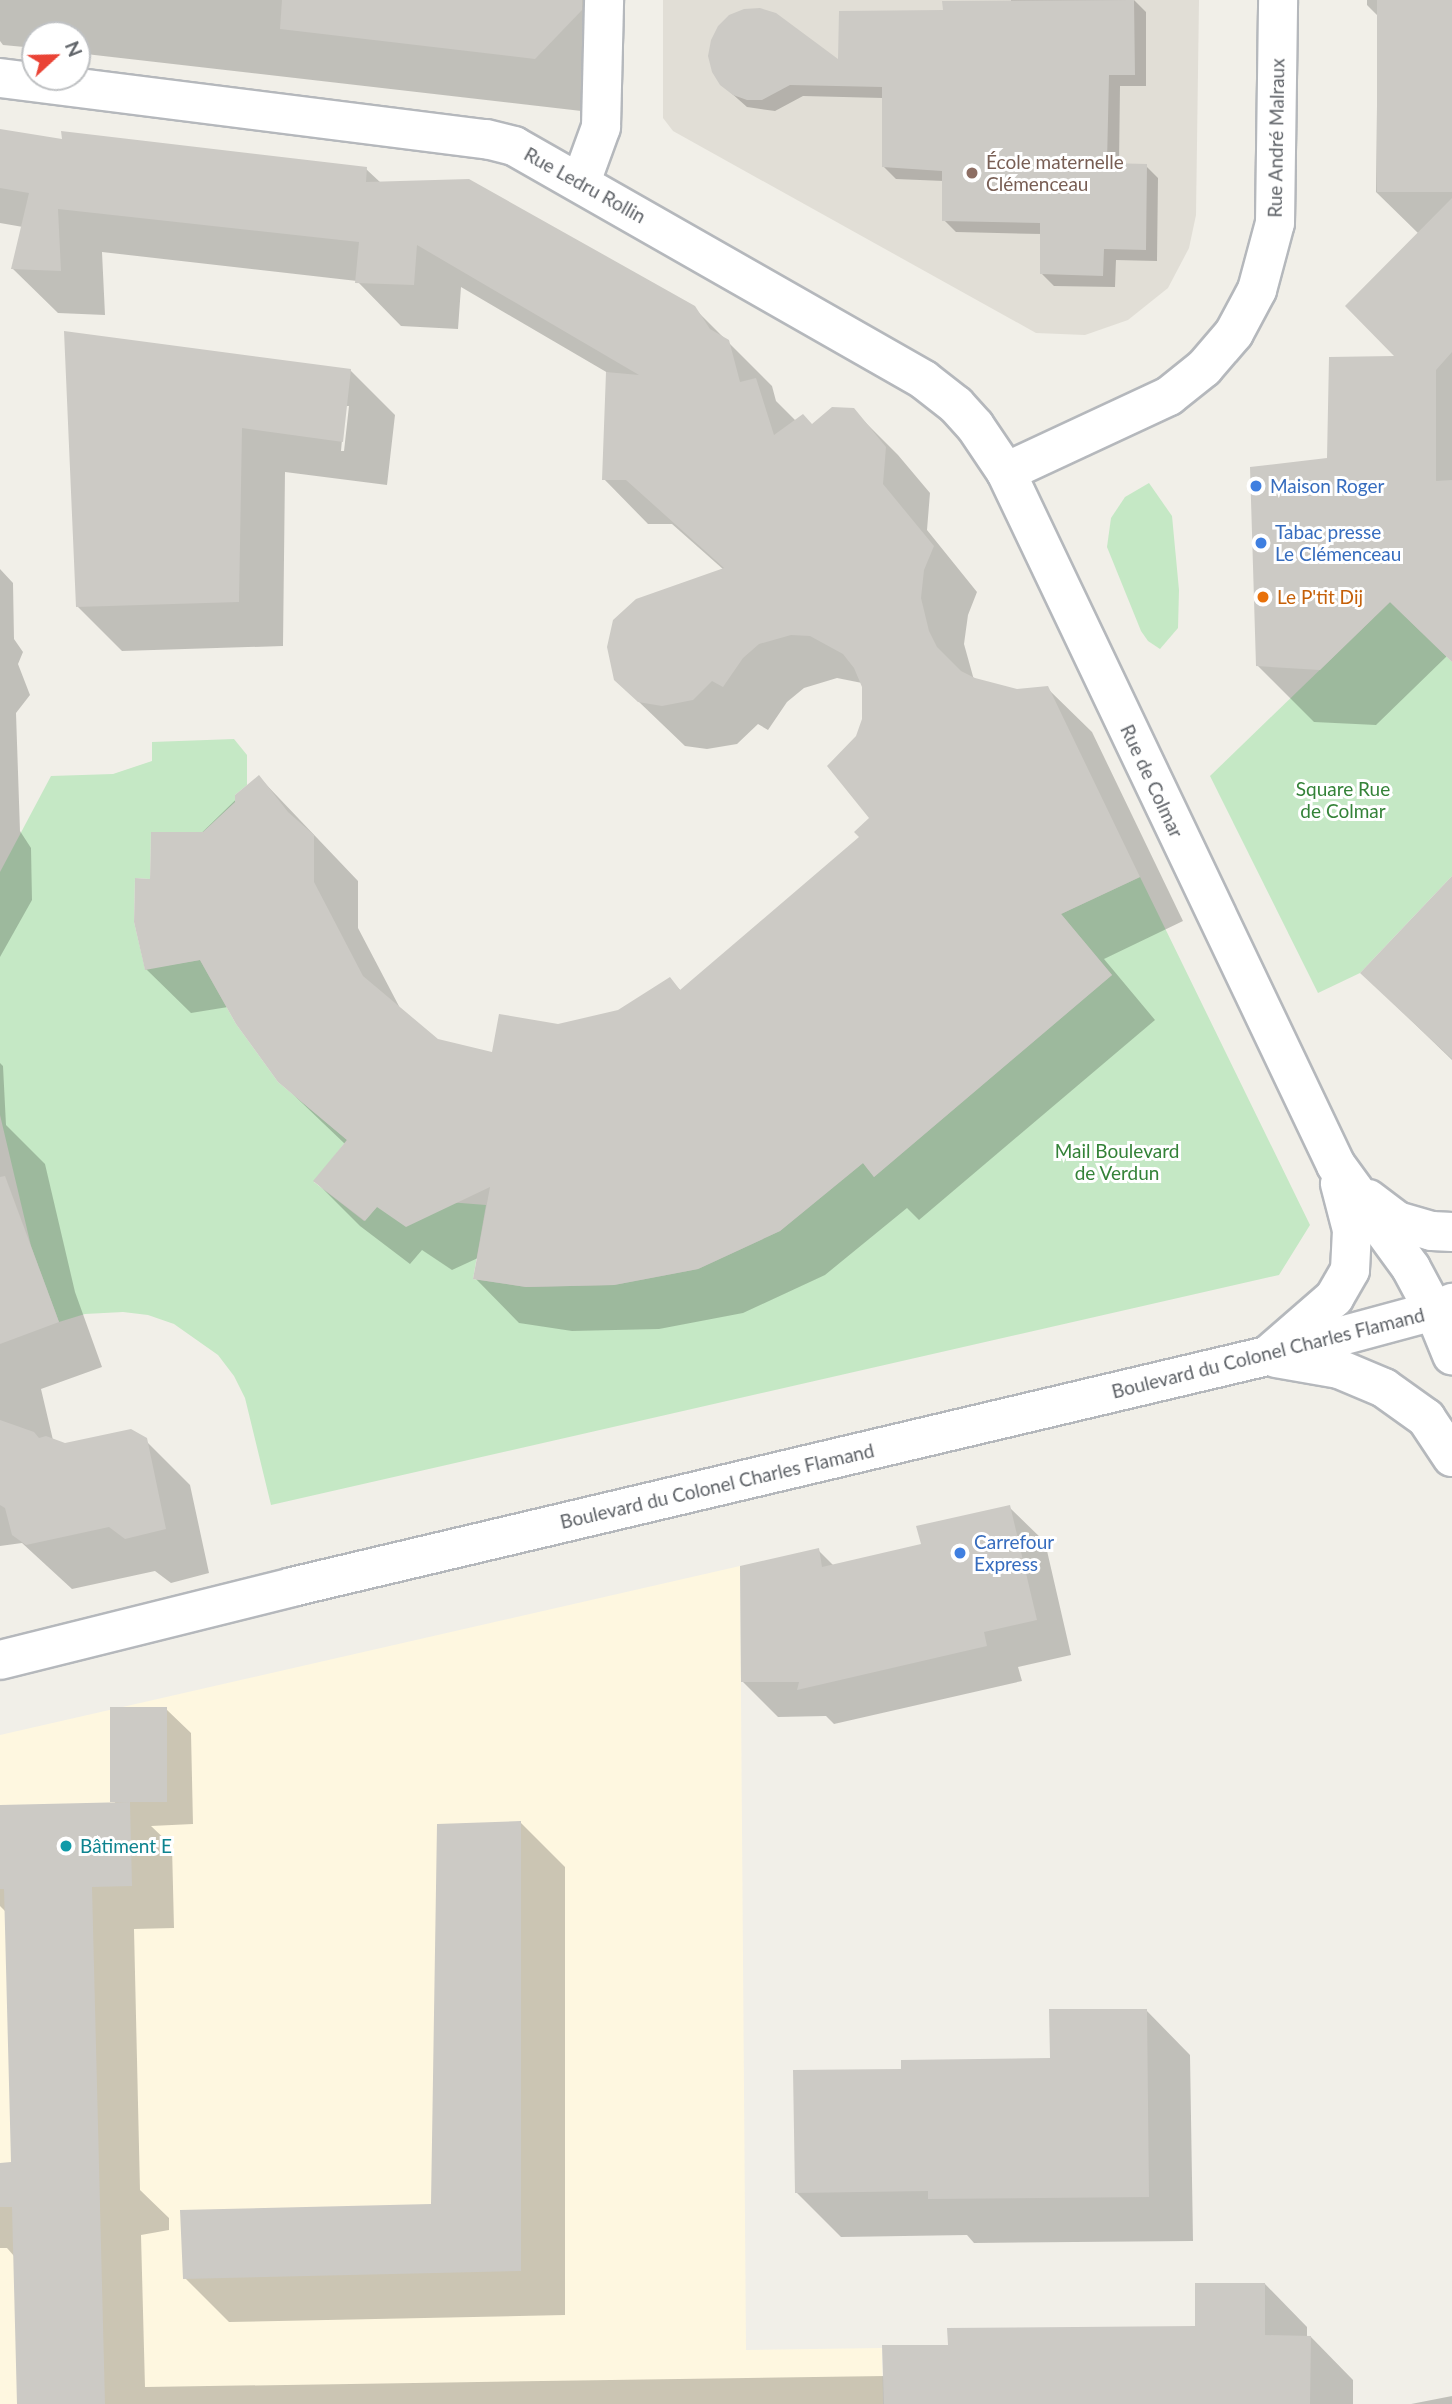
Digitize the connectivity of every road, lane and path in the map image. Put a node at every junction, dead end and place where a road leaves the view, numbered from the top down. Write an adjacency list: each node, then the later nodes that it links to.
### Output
1 (604, 0): 4 (street)
2 (1278, 0): 6 (street, Rue André Malraux)
3 (0, 78): 4 (street, Rue Ledru Rollin)
4 (581, 183): 5 (street, Rue Ledru Rollin)
5 (956, 405): 6 (street, Rue de Colmar)
6 (1006, 472): 7 (street, Rue de Colmar)
7 (1336, 1165): 8 (street); 9 (street, Rue de Colmar); 11 (street, Rue de Colmar)
8 (1452, 1232)
9 (1443, 1307): 10 (street, Rue de Colmar); 11 (street, Boulevard du Colonel Charles Flamand)
10 (1452, 1355)
11 (1267, 1356): 12 (street); 13 (street, Boulevard du Colonel Charles Flamand)
12 (1452, 1457)
13 (0, 1660)

